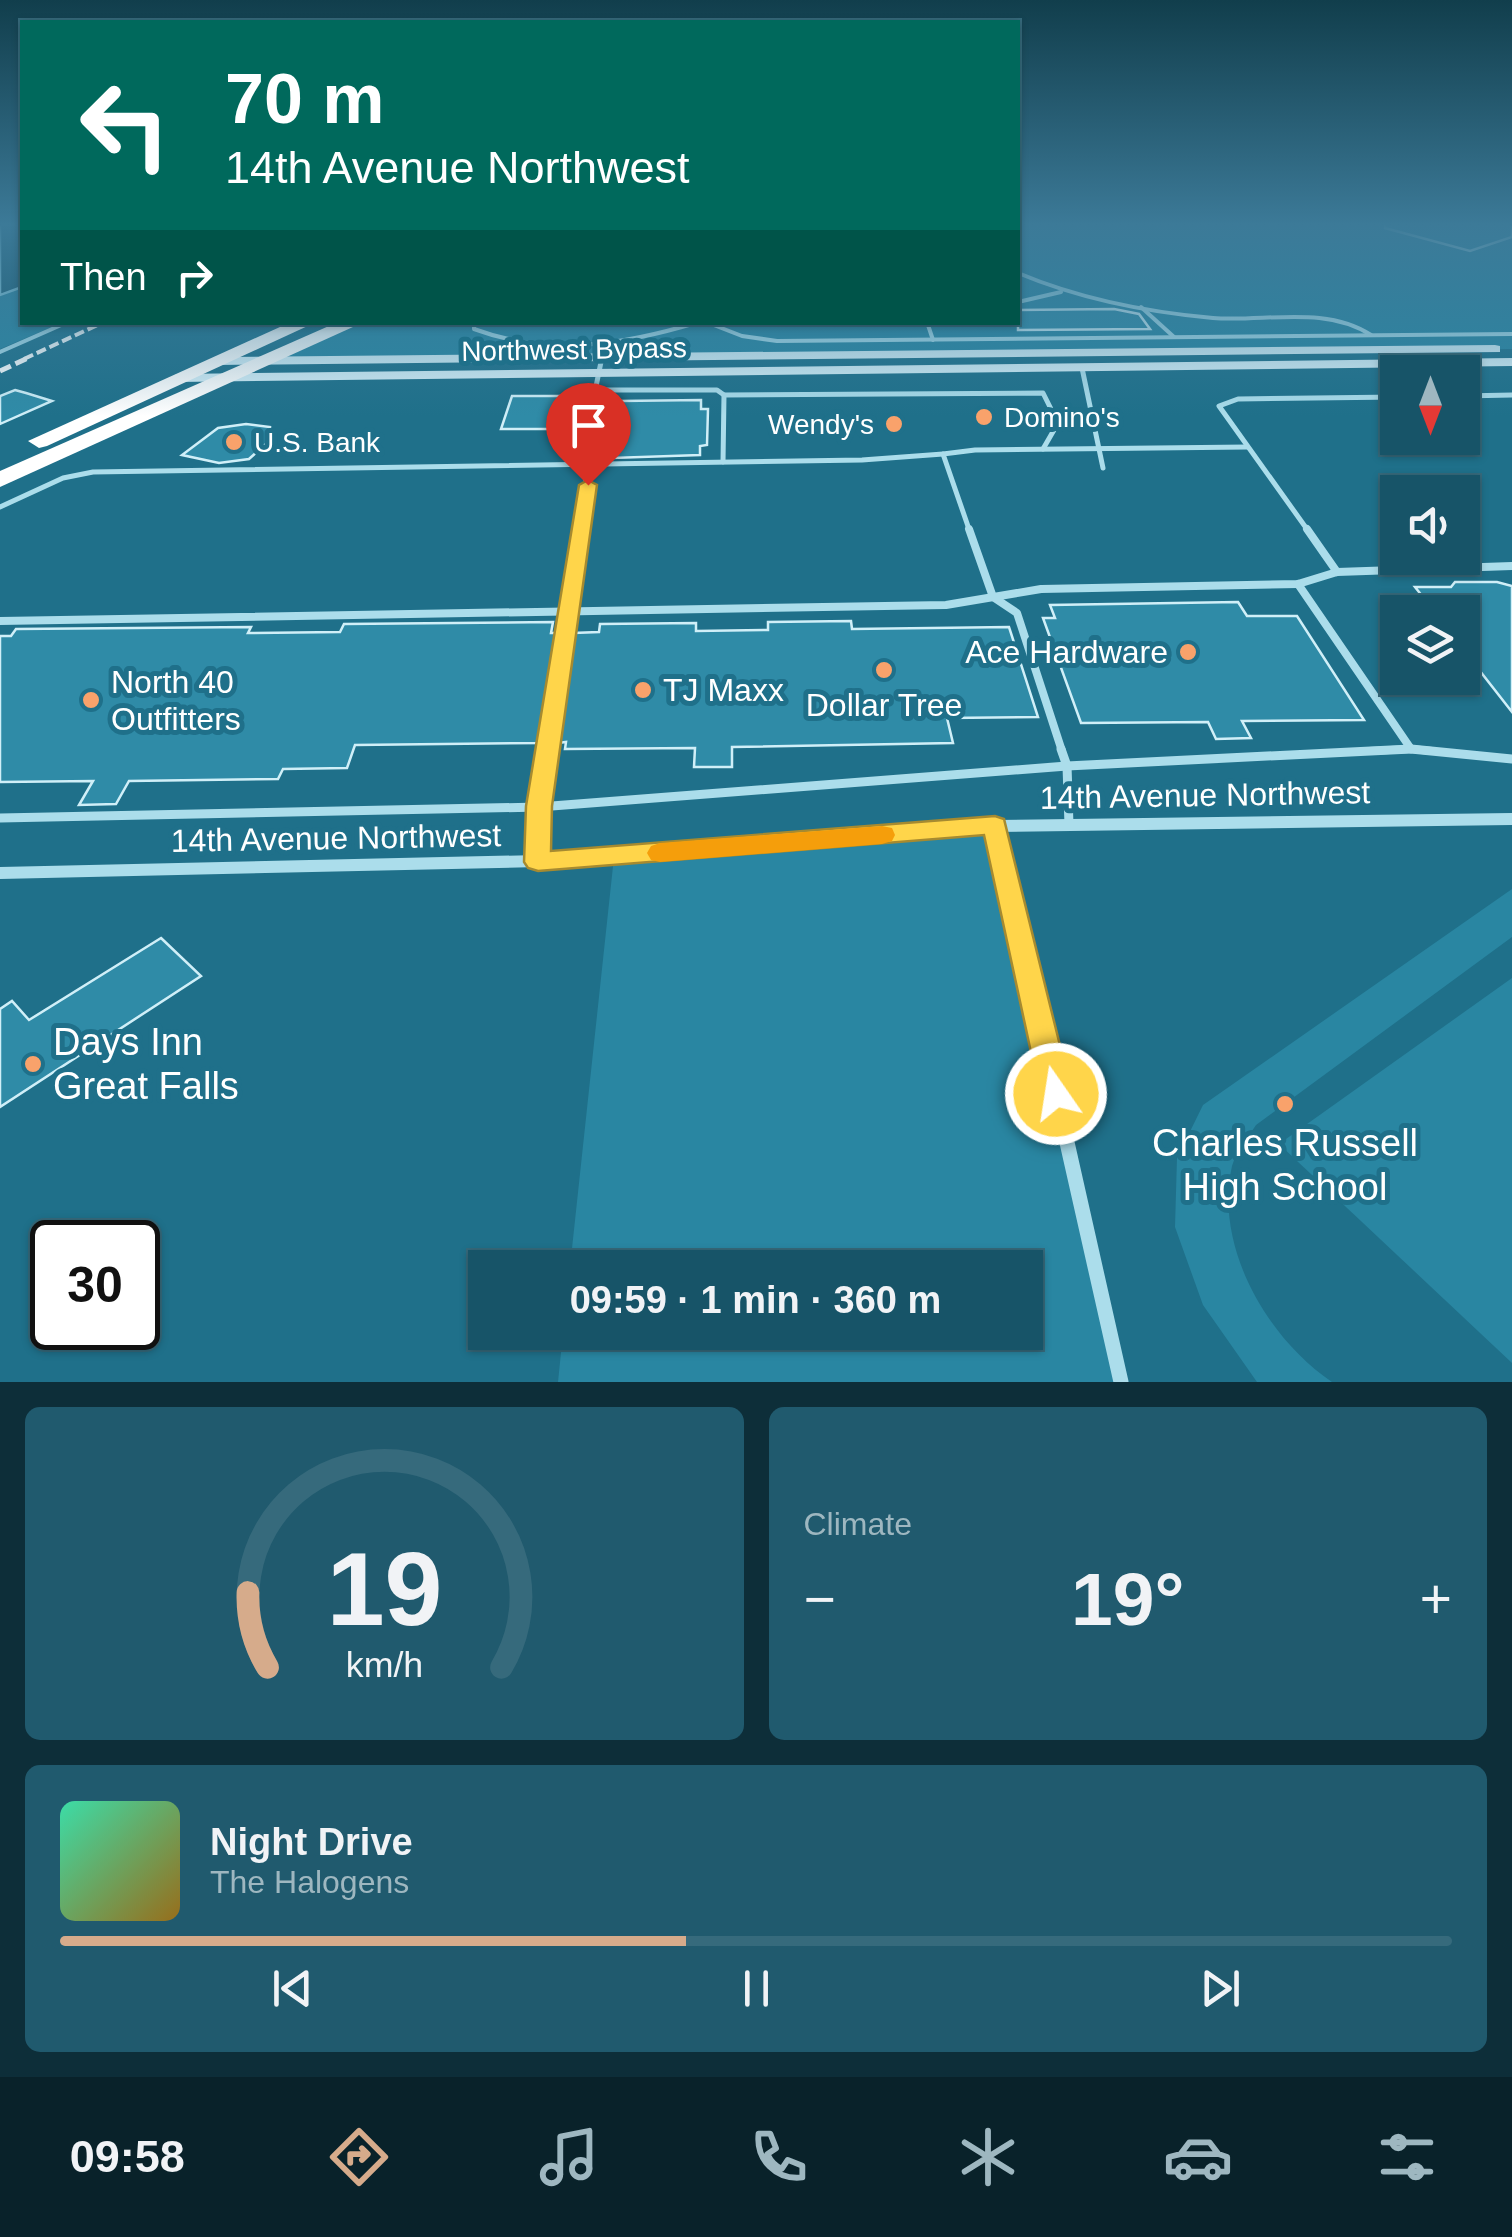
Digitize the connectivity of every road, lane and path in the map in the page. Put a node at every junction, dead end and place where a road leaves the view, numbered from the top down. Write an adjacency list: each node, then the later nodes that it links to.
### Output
1 (1051, 287): 2 (lane)
2 (1061, 292): 3 (lane); 4 (lane)
3 (1020, 302)
4 (1141, 308): 12 (lane); 13 (lane)
5 (61, 325): 16 (lane)
6 (301, 325): 21 (highway)
7 (349, 325): 18 (highway)
8 (474, 325): 9 (lane)
9 (693, 325)
10 (711, 325): 15 (lane)
11 (928, 325): 15 (lane)
12 (1371, 336): 13 (lane); 14 (lane)
13 (1174, 337): 15 (lane)
14 (1511, 338): 17 (main road, Northwest Bypass)
15 (933, 340)
16 (0, 352)
17 (602, 356): 18 (main road, Northwest Bypass); 22 (lane)
18 (273, 360): 21 (highway)
19 (1512, 362): 20 (main road, Northwest Bypass)
20 (1082, 368): 22 (main road, Northwest Bypass); 29 (lane)
21 (223, 370): 22 (main road, Northwest Bypass); 32 (highway); 36 (highway)
22 (599, 374): 23 (lane)
23 (596, 390): 24 (lane); 34 (lane)
24 (724, 395): 30 (lane); 33 (lane)
25 (1480, 396): 26 (lane)
26 (1512, 396)
27 (1380, 397): 28 (lane)
28 (1247, 447): 29 (lane); 39 (lane)
29 (1097, 448): 30 (lane); 35 (lane)
30 (1043, 449): 31 (lane)
31 (942, 454): 33 (lane); 41 (lane)
32 (0, 458)
33 (723, 462): 34 (lane)
34 (580, 465): 37 (lane); 42 (lane)
35 (1103, 468)
36 (0, 480)
37 (0, 507)
38 (1512, 566): 39 (lane)
39 (1337, 572): 40 (lane)
40 (1298, 584): 41 (lane); 44 (lane)
41 (992, 597): 42 (lane); 46 (lane)
42 (569, 612): 43 (lane); 47 (lane)
43 (0, 621)
44 (1411, 749): 45 (lane); 46 (lane)
45 (1512, 760)
46 (1067, 766): 47 (lane); 50 (lane)
47 (539, 806): 48 (lane); 52 (lane)
48 (0, 818)
49 (1512, 819): 50 (street, 14th Avenue Northwest)
50 (1069, 824): 51 (street, 14th Avenue Northwest)
51 (995, 826): 52 (street, 14th Avenue Northwest); 54 (street)
52 (538, 862): 53 (street, 14th Avenue Northwest)
53 (0, 874)
54 (1120, 1382)

